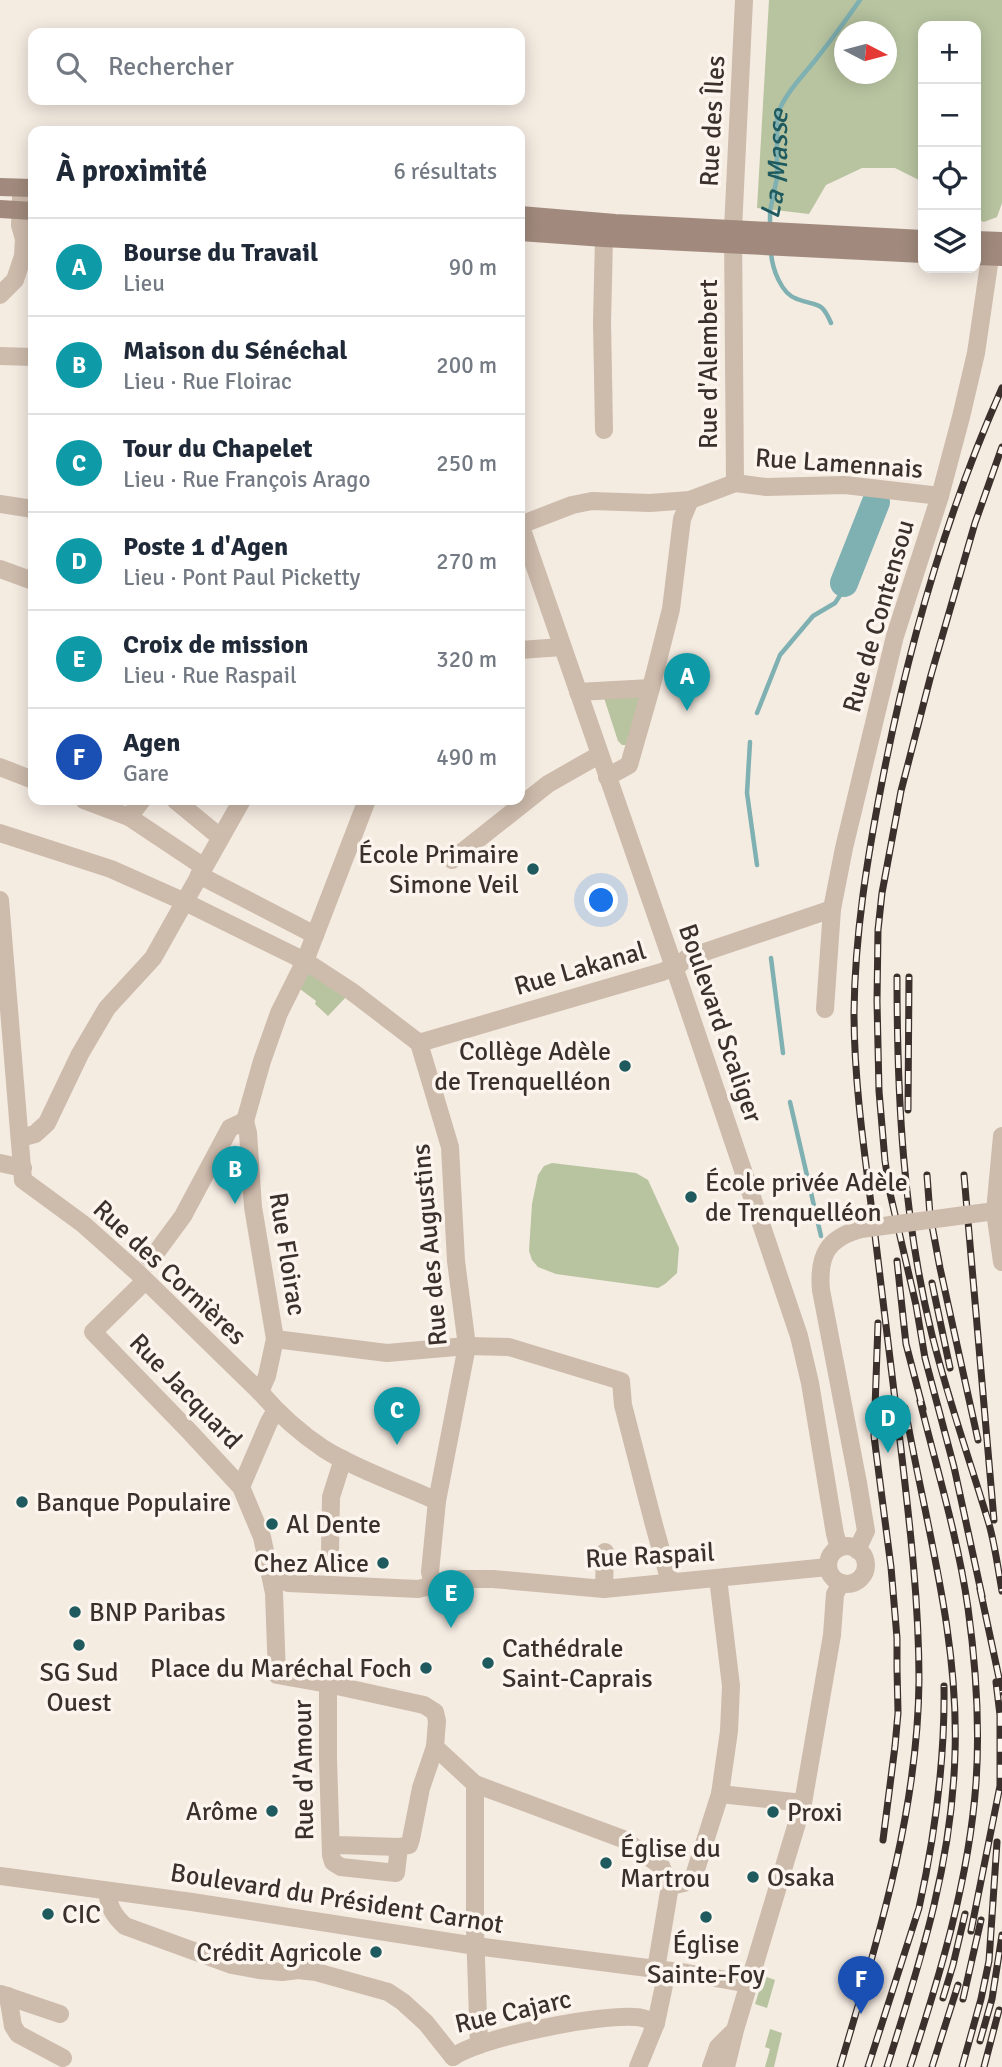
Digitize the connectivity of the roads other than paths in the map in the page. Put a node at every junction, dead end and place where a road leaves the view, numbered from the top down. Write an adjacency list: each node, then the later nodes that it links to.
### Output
1 (744, 0): 9 (street, Rue des Îles)
2 (0, 187): 3 (main road)
3 (28, 188)
4 (28, 206): 6 (main road)
5 (28, 208): 10 (street)
6 (0, 209)
7 (525, 215): 9 (main road)
8 (525, 232): 11 (main road)
9 (737, 233): 11 (main road); 13 (main road); 21 (street, Rue d'Alembert)
10 (28, 237)
11 (604, 239): 20 (street)
12 (918, 239): 13 (main road)
13 (785, 240): 16 (main road)
14 (28, 242): 17 (street)
15 (990, 249): 22 (street, Rue de Contensou)
16 (918, 253)
17 (0, 295)
18 (0, 356): 19 (street)
19 (28, 357)
20 (604, 430)
21 (735, 483): 22 (street, Rue Lamennais); 23 (street)
22 (940, 496): 52 (street, Rue de Contensou)
23 (690, 500): 26 (street); 32 (street)
24 (0, 504): 25 (street)
25 (28, 508)
26 (525, 527)
27 (525, 541): 30 (street, Boulevard Scaliger)
28 (0, 569): 29 (street)
29 (28, 579)
30 (562, 647): 31 (street); 33 (street, Boulevard Scaliger)
31 (525, 650)
32 (651, 688): 33 (street); 36 (street)
33 (578, 692): 34 (street, Boulevard Scaliger)
34 (600, 755): 36 (street, Boulevard Scaliger); 38 (street)
35 (0, 767): 37 (street)
36 (607, 777): 55 (street, Boulevard Scaliger)
37 (28, 778)
38 (525, 802)
39 (97, 805): 45 (street)
40 (138, 805): 45 (street)
41 (181, 805): 47 (street)
42 (239, 805): 47 (street)
43 (365, 805): 53 (street)
44 (521, 805): 48 (street)
45 (129, 817): 49 (street)
46 (0, 834): 51 (street)
47 (220, 837): 49 (street)
48 (452, 860)
49 (201, 871): 51 (street); 53 (street)
50 (0, 900): 60 (street)
51 (185, 902): 54 (street); 60 (street)
52 (832, 909): 55 (street, Rue Lakanal); 56 (street, Rue de Contensou)
53 (315, 935): 54 (street)
54 (305, 961): 57 (street); 58 (street)
55 (674, 967): 57 (street, Rue Lakanal); 73 (street, Boulevard Scaliger)
56 (825, 1009)
57 (419, 1043): 67 (street, Rue des Augustins)
58 (245, 1121): 65 (street); 66 (street, Rue Floirac)
59 (1002, 1136): 63 (street)
60 (20, 1138): 62 (street)
61 (0, 1163): 62 (street)
62 (23, 1174): 65 (street, Rue des Cornières)
63 (999, 1213): 64 (street); 73 (street, bridge)
64 (1002, 1262)
65 (146, 1269): 68 (street, Rue des Cornières); 71 (street, Rue Jacquard)
66 (275, 1339): 67 (street); 68 (street, Rue Floirac)
67 (467, 1346): 72 (street, Rue des Augustins); 79 (street)
68 (260, 1392): 69 (street, Rue des Cornières)
69 (276, 1410): 70 (street, Rue des Cornières); 71 (street)
70 (343, 1459): 72 (street, Rue des Cornières); 76 (street)
71 (241, 1487): 77 (street)
72 (437, 1501): 81 (street, Rue des Augustins)
73 (848, 1549): 75 (street); 80 (street)
74 (605, 1552): 82 (street)
75 (828, 1567): 78 (street, Rue Raspail); 80 (street)
76 (328, 1569): 77 (street); 81 (street)
77 (269, 1572): 83 (street)
78 (718, 1578): 79 (street, Rue Raspail); 86 (street)
79 (670, 1582): 82 (street, Rue Raspail)
80 (841, 1583): 87 (street)
81 (433, 1585): 82 (street, Rue Raspail)
82 (604, 1589)
83 (328, 1684): 84 (street); 89 (street, Rue d'Amour)
84 (435, 1747): 85 (street); 88 (street)
85 (475, 1784): 91 (street); 93 (street)
86 (720, 1794): 87 (street); 91 (street)
87 (803, 1804): 96 (street)
88 (399, 1847): 89 (street); 89 (street)
89 (331, 1852)
90 (0, 1876): 92 (street, Boulevard du Président Carnot)
91 (670, 1886): 94 (street)
92 (107, 1891): 93 (street, Boulevard du Président Carnot); 103 (street, Rue Cajarc)
93 (476, 1946): 94 (street, Boulevard du Président Carnot); 101 (street)
94 (662, 1970): 95 (street, Boulevard du Président Carnot); 99 (street)
95 (729, 1981): 96 (street, Boulevard du Président Carnot); 100 (street)
96 (749, 1984): 100 (street)
97 (4, 1995): 98 (street); 102 (street)
98 (60, 2014)
99 (656, 2023): 101 (street, Rue Cajarc); 104 (street)
100 (732, 2033): 105 (street); 106 (street)
101 (479, 2045): 103 (street, Rue Cajarc)
102 (63, 2058)
103 (452, 2062)
104 (638, 2067)
105 (711, 2067)
106 (726, 2067)

